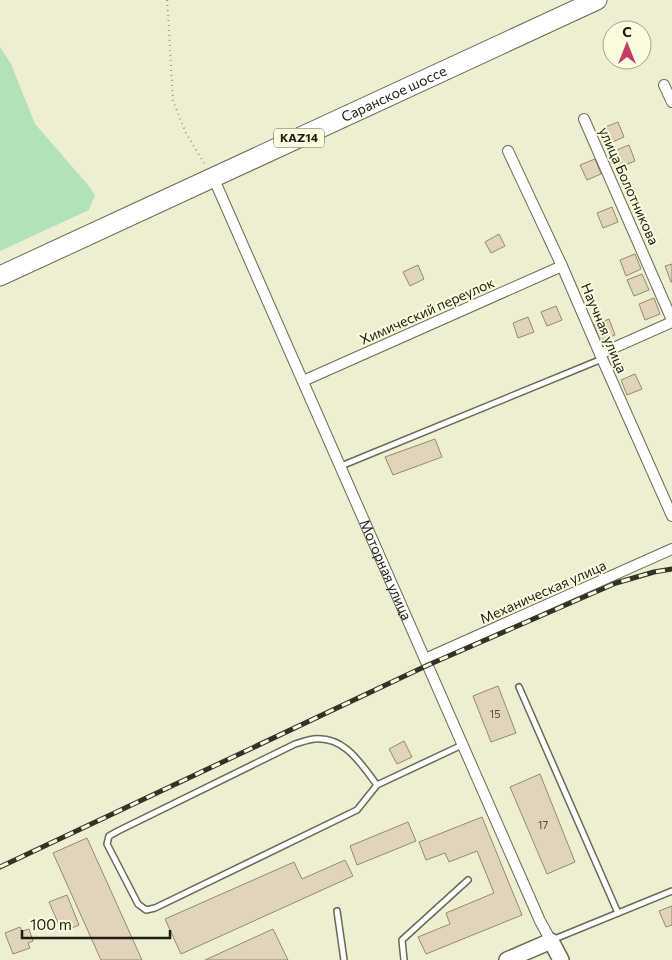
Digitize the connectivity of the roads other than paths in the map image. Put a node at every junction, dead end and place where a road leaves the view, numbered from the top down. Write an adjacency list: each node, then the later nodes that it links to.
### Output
1 (597, 0): 6 (highway, Саранское шоссе / KAZ14)
2 (664, 84): 3 (street)
3 (672, 102)
4 (584, 119): 9 (street, улица Болотникова)
5 (508, 151): 7 (street, Научная улица)
6 (213, 178): 8 (highway, Саранское шоссе / KAZ14); 11 (street, Моторная улица)
7 (562, 266): 10 (street, Научная улица); 11 (street, Химический переулок)
8 (0, 276)
9 (672, 321): 10 (street)
10 (601, 357): 12 (lane); 13 (street, Научная улица)
11 (303, 381): 12 (street, Моторная улица)
12 (341, 466): 15 (street, Моторная улица)
13 (672, 516)
14 (672, 549): 15 (street, Механическая улица)
15 (425, 659): 17 (street, Моторная улица)
16 (519, 688): 22 (lane)
17 (462, 746): 18 (lane); 23 (street, Моторная улица)
18 (378, 785): 18 (lane)
19 (468, 880): 26 (lane)
20 (672, 891): 22 (lane)
21 (337, 911): 25 (lane)
22 (618, 913): 23 (lane)
23 (551, 940): 24 (street); 28 (street, Моторная улица)
24 (534, 955): 27 (street)
25 (344, 960)
26 (404, 960)
27 (507, 960)
28 (561, 960)

